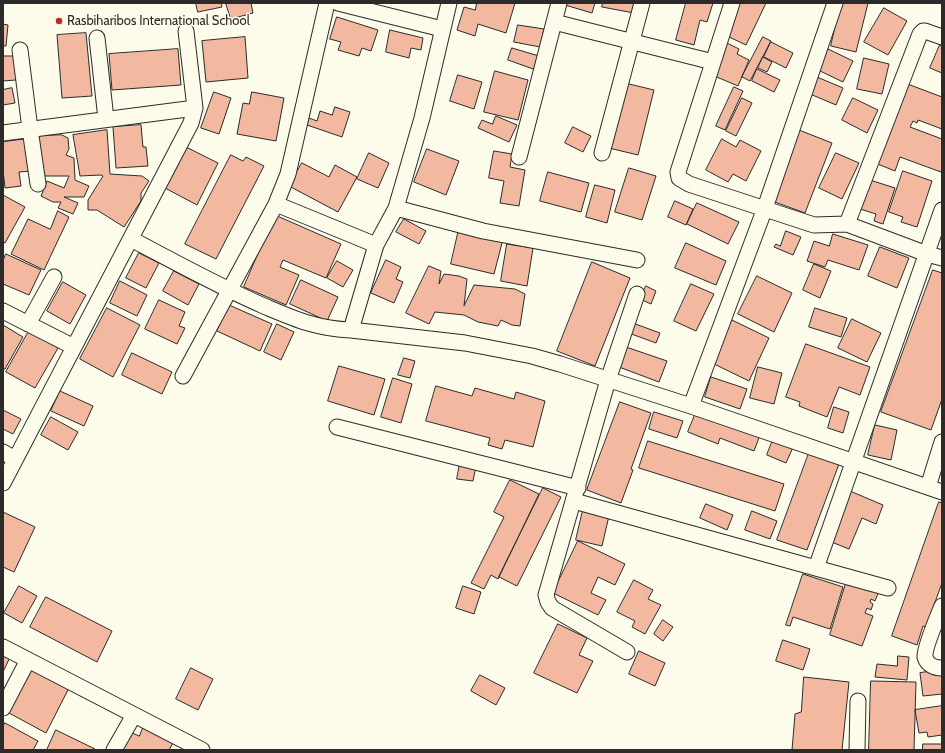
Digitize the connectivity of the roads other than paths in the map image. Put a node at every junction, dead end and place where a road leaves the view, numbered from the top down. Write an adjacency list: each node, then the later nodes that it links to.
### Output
1 (327, 3): 23 (street)
2 (338, 3): 9 (street)
3 (448, 3): 9 (street)
4 (558, 3): 8 (street)
5 (642, 3): 13 (street)
6 (732, 3): 15 (street)
7 (833, 3): 25 (street)
8 (554, 22): 13 (street); 21 (street)
9 (442, 29): 24 (street)
10 (186, 30): 16 (street)
11 (96, 38): 17 (street)
12 (942, 38): 27 (street)
13 (632, 41): 15 (street); 20 (street)
14 (20, 50): 18 (street)
15 (713, 62): 25 (street)
16 (195, 108): 17 (street); 28 (street)
17 (106, 119): 18 (street)
18 (30, 129): 19 (street); 22 (street)
19 (3, 133)
20 (602, 153)
21 (518, 157)
22 (38, 184)
23 (276, 204): 29 (street); 34 (street)
24 (396, 208): 29 (street); 32 (street)
25 (765, 208): 27 (street); 42 (street)
26 (942, 210): 30 (street)
27 (847, 224): 30 (street)
28 (130, 238): 34 (street); 39 (street)
29 (376, 245): 38 (street)
30 (927, 254): 31 (street); 46 (street)
31 (942, 258)
32 (638, 260)
33 (54, 277): 37 (street)
34 (229, 291): 38 (street); 40 (street)
35 (637, 294): 41 (street)
36 (3, 311): 37 (street)
37 (28, 324): 39 (street)
38 (351, 330): 41 (street)
39 (74, 347): 45 (street)
40 (183, 376)
41 (608, 380): 42 (street); 50 (street)
42 (691, 406): 46 (street)
43 (337, 427): 50 (street)
44 (942, 442): 48 (street)
45 (9, 456): 47 (street)
46 (854, 462): 48 (street); 51 (street)
47 (3, 483)
48 (928, 487): 49 (street)
49 (942, 492)
50 (576, 494): 51 (street); 55 (street)
51 (816, 568): 52 (street)
52 (888, 588)
53 (942, 606): 57 (street)
54 (3, 647): 56 (street)
55 (627, 652)
56 (28, 660): 59 (street); 60 (street)
57 (942, 668)
58 (858, 701): 63 (street)
59 (3, 708)
60 (134, 714): 61 (street); 62 (street)
61 (114, 750)
62 (202, 750)
63 (857, 750)

